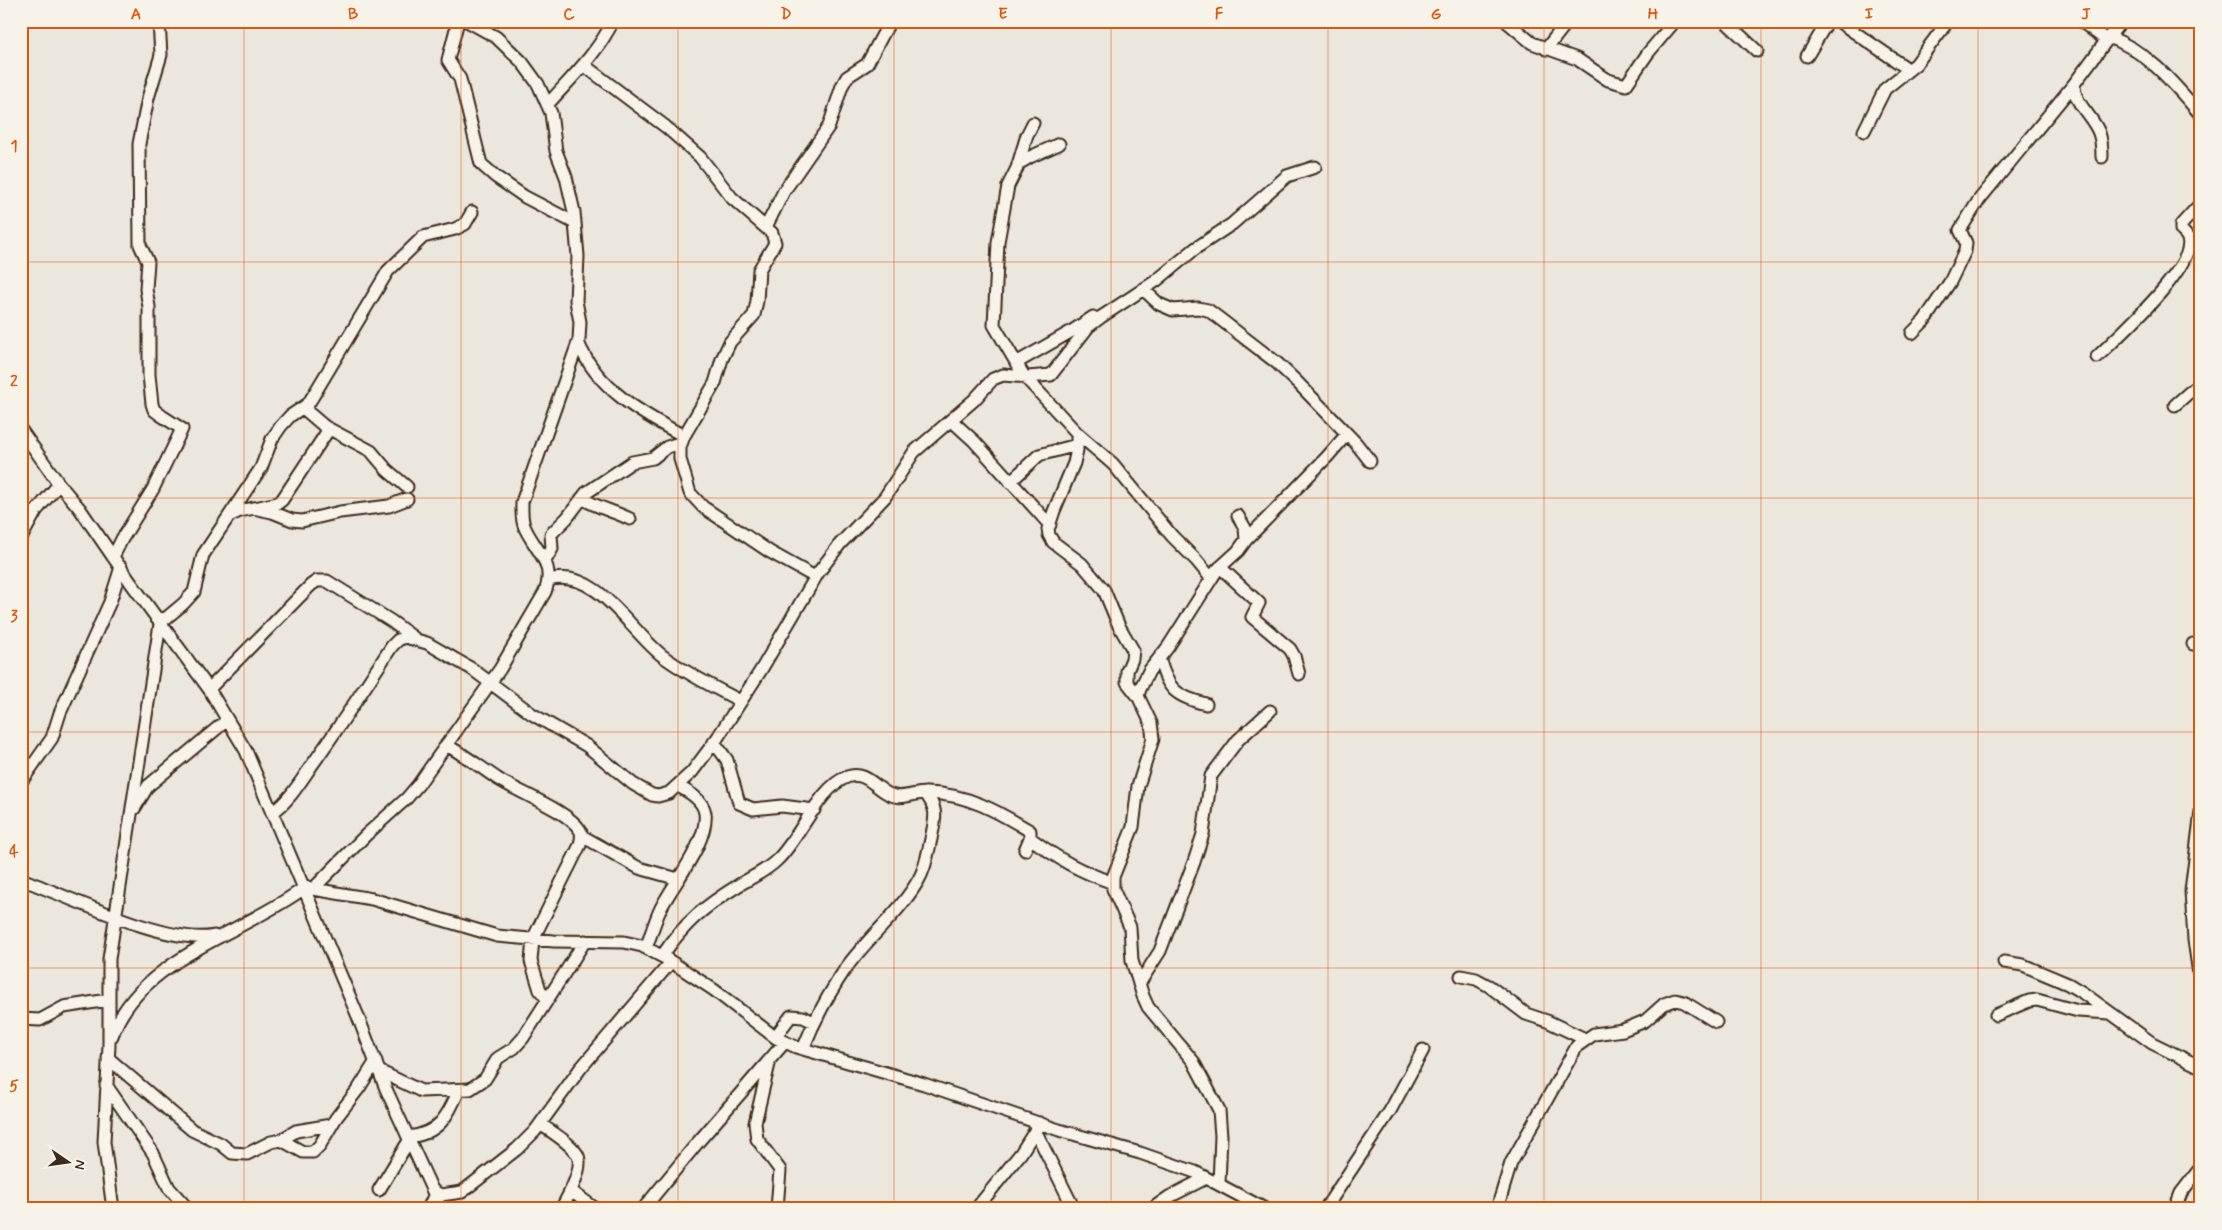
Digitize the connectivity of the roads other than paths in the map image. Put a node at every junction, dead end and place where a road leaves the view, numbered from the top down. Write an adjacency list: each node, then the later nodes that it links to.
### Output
1 (159, 21): 61 (street)
2 (458, 21): 32 (street)
3 (467, 21): 22 (street)
4 (613, 21): 19 (street)
5 (890, 21): 33 (street)
6 (1506, 21): 16 (street)
7 (1568, 21): 16 (street)
8 (1675, 21): 16 (street)
9 (1725, 21): 17 (street)
10 (1828, 21): 18 (street)
11 (1838, 21): 20 (street)
12 (1948, 21): 20 (street)
13 (2081, 21): 15 (street)
14 (2120, 21): 15 (street)
15 (2107, 38): 21 (street); 23 (street)
16 (1546, 49)
17 (1757, 52)
18 (1807, 56)
19 (584, 66): 22 (street); 33 (street)
20 (1908, 69): 25 (street)
21 (2074, 84): 27 (street); 36 (street)
22 (548, 104): 32 (street)
23 (2199, 109)
24 (1033, 122): 28 (street)
25 (1864, 131)
26 (1059, 144): 28 (street)
27 (2102, 157)
28 (1018, 164): 39 (street)
29 (1315, 167): 34 (street)
30 (2201, 203): 38 (street)
31 (472, 212): 43 (street)
32 (575, 223): 37 (street)
33 (766, 227): 48 (street)
34 (1143, 289): 35 (street); 47 (street)
35 (1125, 301): 39 (street); 40 (street)
36 (1912, 333)
37 (578, 342): 48 (street); 62 (street)
38 (2097, 357)
39 (1016, 362): 40 (street)
40 (1024, 376): 44 (street); 49 (street)
41 (2201, 382): 42 (street)
42 (2175, 405)
43 (303, 408): 45 (street); 55 (street)
44 (951, 420): 51 (street); 65 (street)
45 (329, 428): 54 (street); 54 (street)
46 (21, 430): 52 (street)
47 (1347, 434): 50 (street); 60 (street)
48 (683, 439): 53 (street); 65 (street)
49 (1077, 439): 51 (street); 58 (street); 66 (street)
50 (1370, 461)
51 (1010, 482): 58 (street)
52 (59, 484): 59 (street); 61 (street)
53 (582, 498): 57 (street); 62 (street)
54 (253, 508): 55 (street)
55 (229, 516): 68 (street)
56 (1238, 516): 60 (street)
57 (630, 519)
58 (1050, 524): 74 (street)
59 (21, 538)
60 (1246, 540): 64 (street)
61 (113, 557): 63 (street)
62 (545, 561): 67 (street)
63 (120, 567): 68 (street); 81 (street)
64 (1220, 567): 66 (street); 71 (street)
65 (816, 577): 75 (street)
66 (1212, 578): 70 (street)
67 (550, 580): 72 (street); 75 (street)
68 (158, 621): 73 (street); 87 (street)
69 (414, 638): 72 (street); 73 (street); 86 (street)
70 (1159, 658): 74 (street); 76 (street)
71 (1298, 674)
72 (490, 682): 80 (street); 82 (street)
73 (209, 689): 78 (street)
74 (1138, 696): 94 (street)
75 (740, 701): 79 (street)
76 (1206, 704)
77 (1270, 711): 104 (street)
78 (227, 720): 86 (street); 87 (street)
79 (714, 742): 82 (street); 84 (street)
80 (446, 745): 88 (street); 95 (street)
81 (21, 782)
82 (678, 786): 93 (street)
83 (925, 793): 84 (street); 89 (street); 111 (street)
84 (814, 810): 101 (street)
85 (2201, 811): 90 (street)
86 (273, 812): 95 (street)
87 (130, 818): 96 (street)
88 (582, 836): 93 (street); 98 (street)
89 (1030, 838): 91 (street); 94 (street)
90 (2198, 844): 105 (street)
91 (1025, 850)
92 (21, 879): 96 (street)
93 (678, 879): 100 (street)
94 (1113, 883): 104 (street)
95 (306, 887): 97 (street); 98 (street); 121 (street)
96 (116, 916): 97 (street); 107 (street)
97 (220, 935): 116 (street)
98 (533, 939): 99 (street); 106 (street)
99 (585, 941): 100 (street); 106 (street)
100 (646, 948): 101 (street)
101 (667, 959): 113 (street); 125 (street)
102 (2004, 962): 108 (street)
103 (1461, 976): 114 (street)
104 (1139, 984): 132 (street)
105 (2201, 988)
106 (547, 999): 124 (street)
107 (108, 1000): 110 (street); 116 (street)
108 (2112, 1014): 109 (street); 122 (street)
109 (1996, 1015)
110 (21, 1019)
111 (814, 1022): 113 (street); 117 (street)
112 (1716, 1022): 114 (street)
113 (774, 1037): 115 (street)
114 (1585, 1039): 149 (street)
115 (786, 1042): 117 (street); 120 (street)
116 (109, 1045): 119 (street)
117 (802, 1049): 127 (street)
118 (1424, 1050): 148 (street)
119 (108, 1058): 123 (street); 129 (street)
120 (769, 1062): 142 (street); 143 (street)
121 (377, 1066): 124 (street); 126 (street); 128 (street)
122 (2201, 1067)
123 (106, 1085): 136 (street); 137 (street)
124 (459, 1090): 128 (street)
125 (540, 1124): 134 (street); 135 (street)
126 (331, 1126): 129 (street); 129 (street)
127 (1038, 1127): 131 (street); 144 (street); 145 (street)
128 (409, 1138): 133 (street); 135 (street)
129 (282, 1140)
130 (2201, 1167): 150 (street)
131 (1206, 1178): 132 (street); 146 (street)
132 (1219, 1184): 147 (street)
133 (379, 1190)
134 (571, 1191): 140 (street); 141 (street)
135 (434, 1192): 138 (street); 139 (street)
136 (113, 1209)
137 (188, 1209)
138 (428, 1209)
139 (441, 1209)
140 (561, 1209)
141 (596, 1209)
142 (643, 1209)
143 (777, 1209)
144 (976, 1209)
145 (1074, 1209)
146 (1152, 1209)
147 (1265, 1209)
148 (1325, 1209)
149 (1497, 1209)
150 (2175, 1209)

